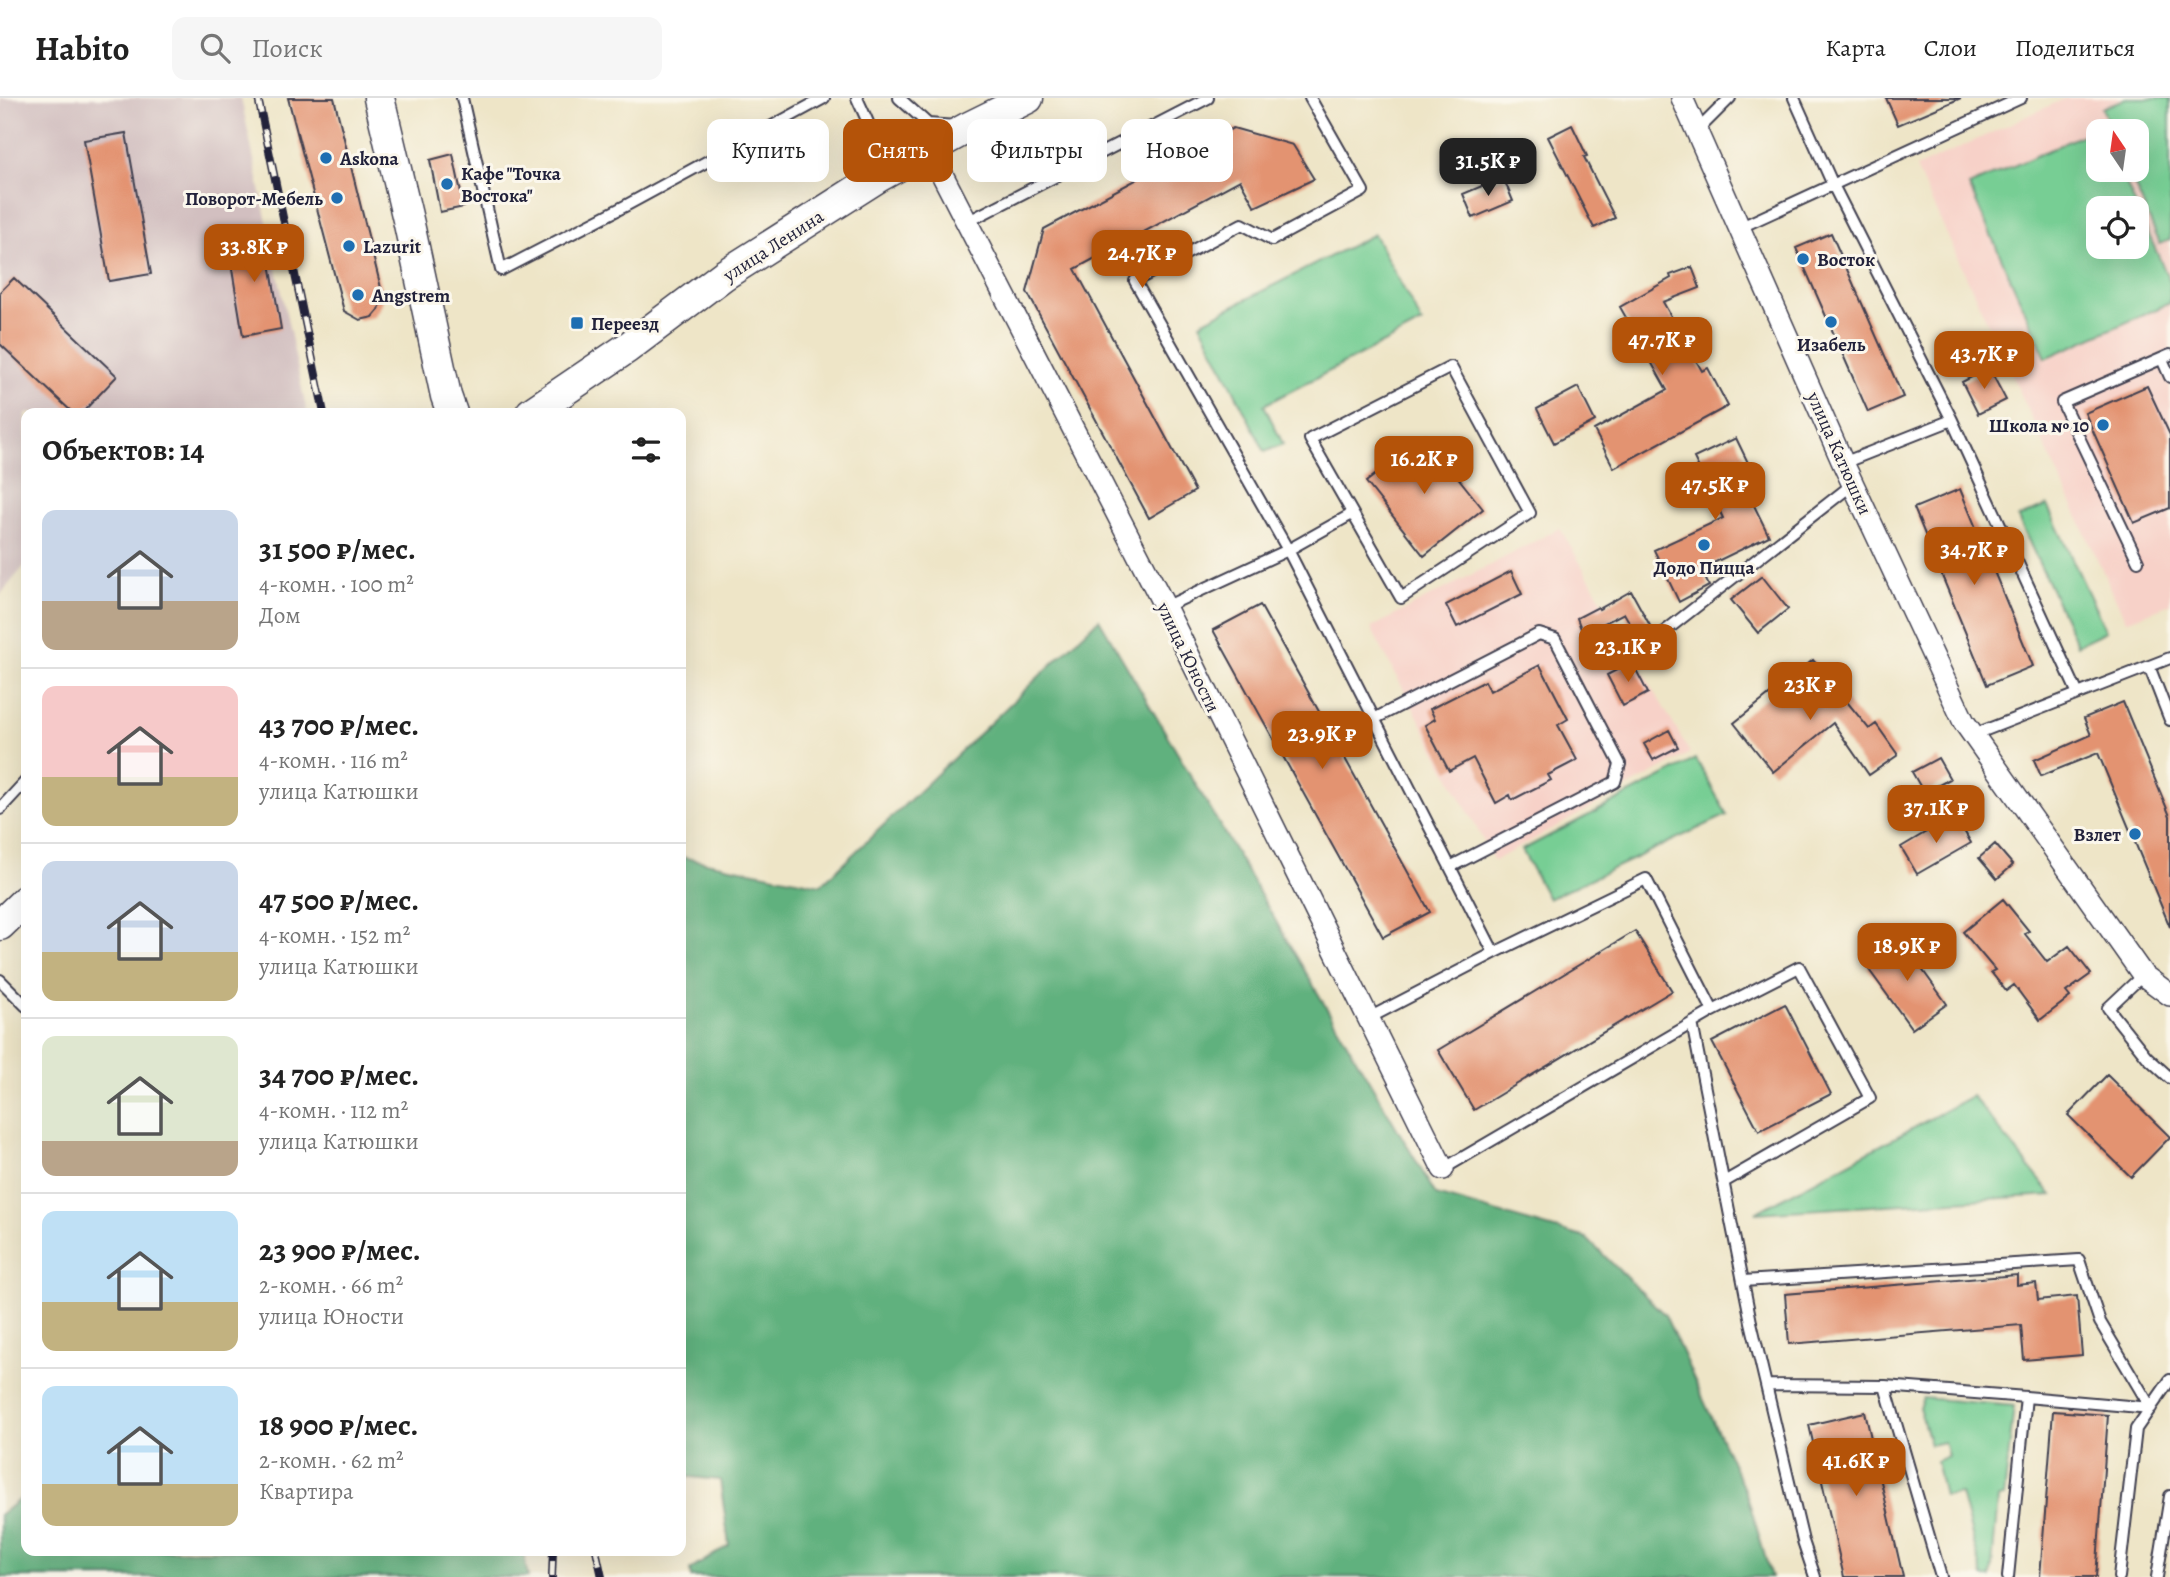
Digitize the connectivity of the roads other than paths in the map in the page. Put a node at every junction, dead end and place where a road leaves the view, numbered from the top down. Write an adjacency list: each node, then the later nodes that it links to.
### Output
1 (379, 98): 25 (main road)
2 (462, 98): 3 (lane)
3 (824, 98)
4 (859, 98): 5 (lane); 14 (lane)
5 (870, 98)
6 (899, 98): 16 (lane)
7 (1028, 98): 15 (main road, улица Ленина)
8 (1209, 98): 21 (lane)
9 (1310, 98): 31 (lane)
10 (1682, 98): 17 (street, улица Катюшки)
11 (1730, 98): 17 (lane)
12 (1794, 98): 20 (lane)
13 (2021, 98): 20 (lane)
14 (867, 119)
15 (985, 119)
16 (967, 127)
17 (1696, 131): 22 (street, улица Катюшки)
18 (870, 182): 26 (main road, улица Ленина)
19 (946, 182): 21 (street, улица Юности)
20 (1833, 185): 22 (lane); 27 (lane)
21 (967, 222): 33 (street, улица Юности)
22 (1739, 228): 28 (street, улица Катюшки)
23 (2166, 357): 24 (lane); 32 (lane)
24 (2170, 377)
25 (450, 408)
26 (538, 408)
27 (1952, 420): 28 (lane); 37 (lane)
28 (1843, 463): 29 (street, улица Катюшки)
29 (1853, 484): 34 (lane); 40 (street, улица Катюшки)
30 (1352, 514): 30 (lane); 31 (lane)
31 (1288, 550): 33 (lane); 38 (lane)
32 (2138, 561)
33 (1165, 607): 52 (street, улица Юности)
34 (1641, 650)
35 (2170, 658): 36 (lane)
36 (2149, 666): 37 (lane); 39 (lane)
37 (2078, 694): 40 (lane)
38 (1374, 719): 43 (lane); 43 (lane)
39 (2170, 720)
40 (1973, 735): 47 (street, улица Катюшки)
41 (21, 786): 42 (lane)
42 (0, 809)
43 (1450, 867): 46 (lane)
44 (21, 905): 45 (main road)
45 (0, 925)
46 (1494, 953): 51 (lane); 52 (lane)
47 (2143, 975): 49 (street, улица Катюшки); 54 (lane)
48 (0, 980): 50 (lane)
49 (2170, 995)
50 (21, 1001)
51 (1713, 1011): 53 (lane); 56 (lane)
52 (1367, 1019): 55 (street, улица Юности)
53 (1692, 1023): 55 (lane); 56 (lane)
54 (2170, 1078)
55 (1443, 1169)
56 (1724, 1182): 57 (lane)
57 (1743, 1281): 59 (lane); 62 (lane)
58 (2170, 1380): 62 (lane)
59 (1766, 1385): 60 (lane); 64 (lane)
60 (1885, 1386): 61 (lane); 65 (lane)
61 (2026, 1397): 62 (lane); 66 (lane)
62 (2151, 1408): 67 (lane)
63 (2170, 1496): 68 (lane)
64 (1815, 1577)
65 (1941, 1577)
66 (2008, 1577)
67 (2119, 1577)
68 (2157, 1577)

